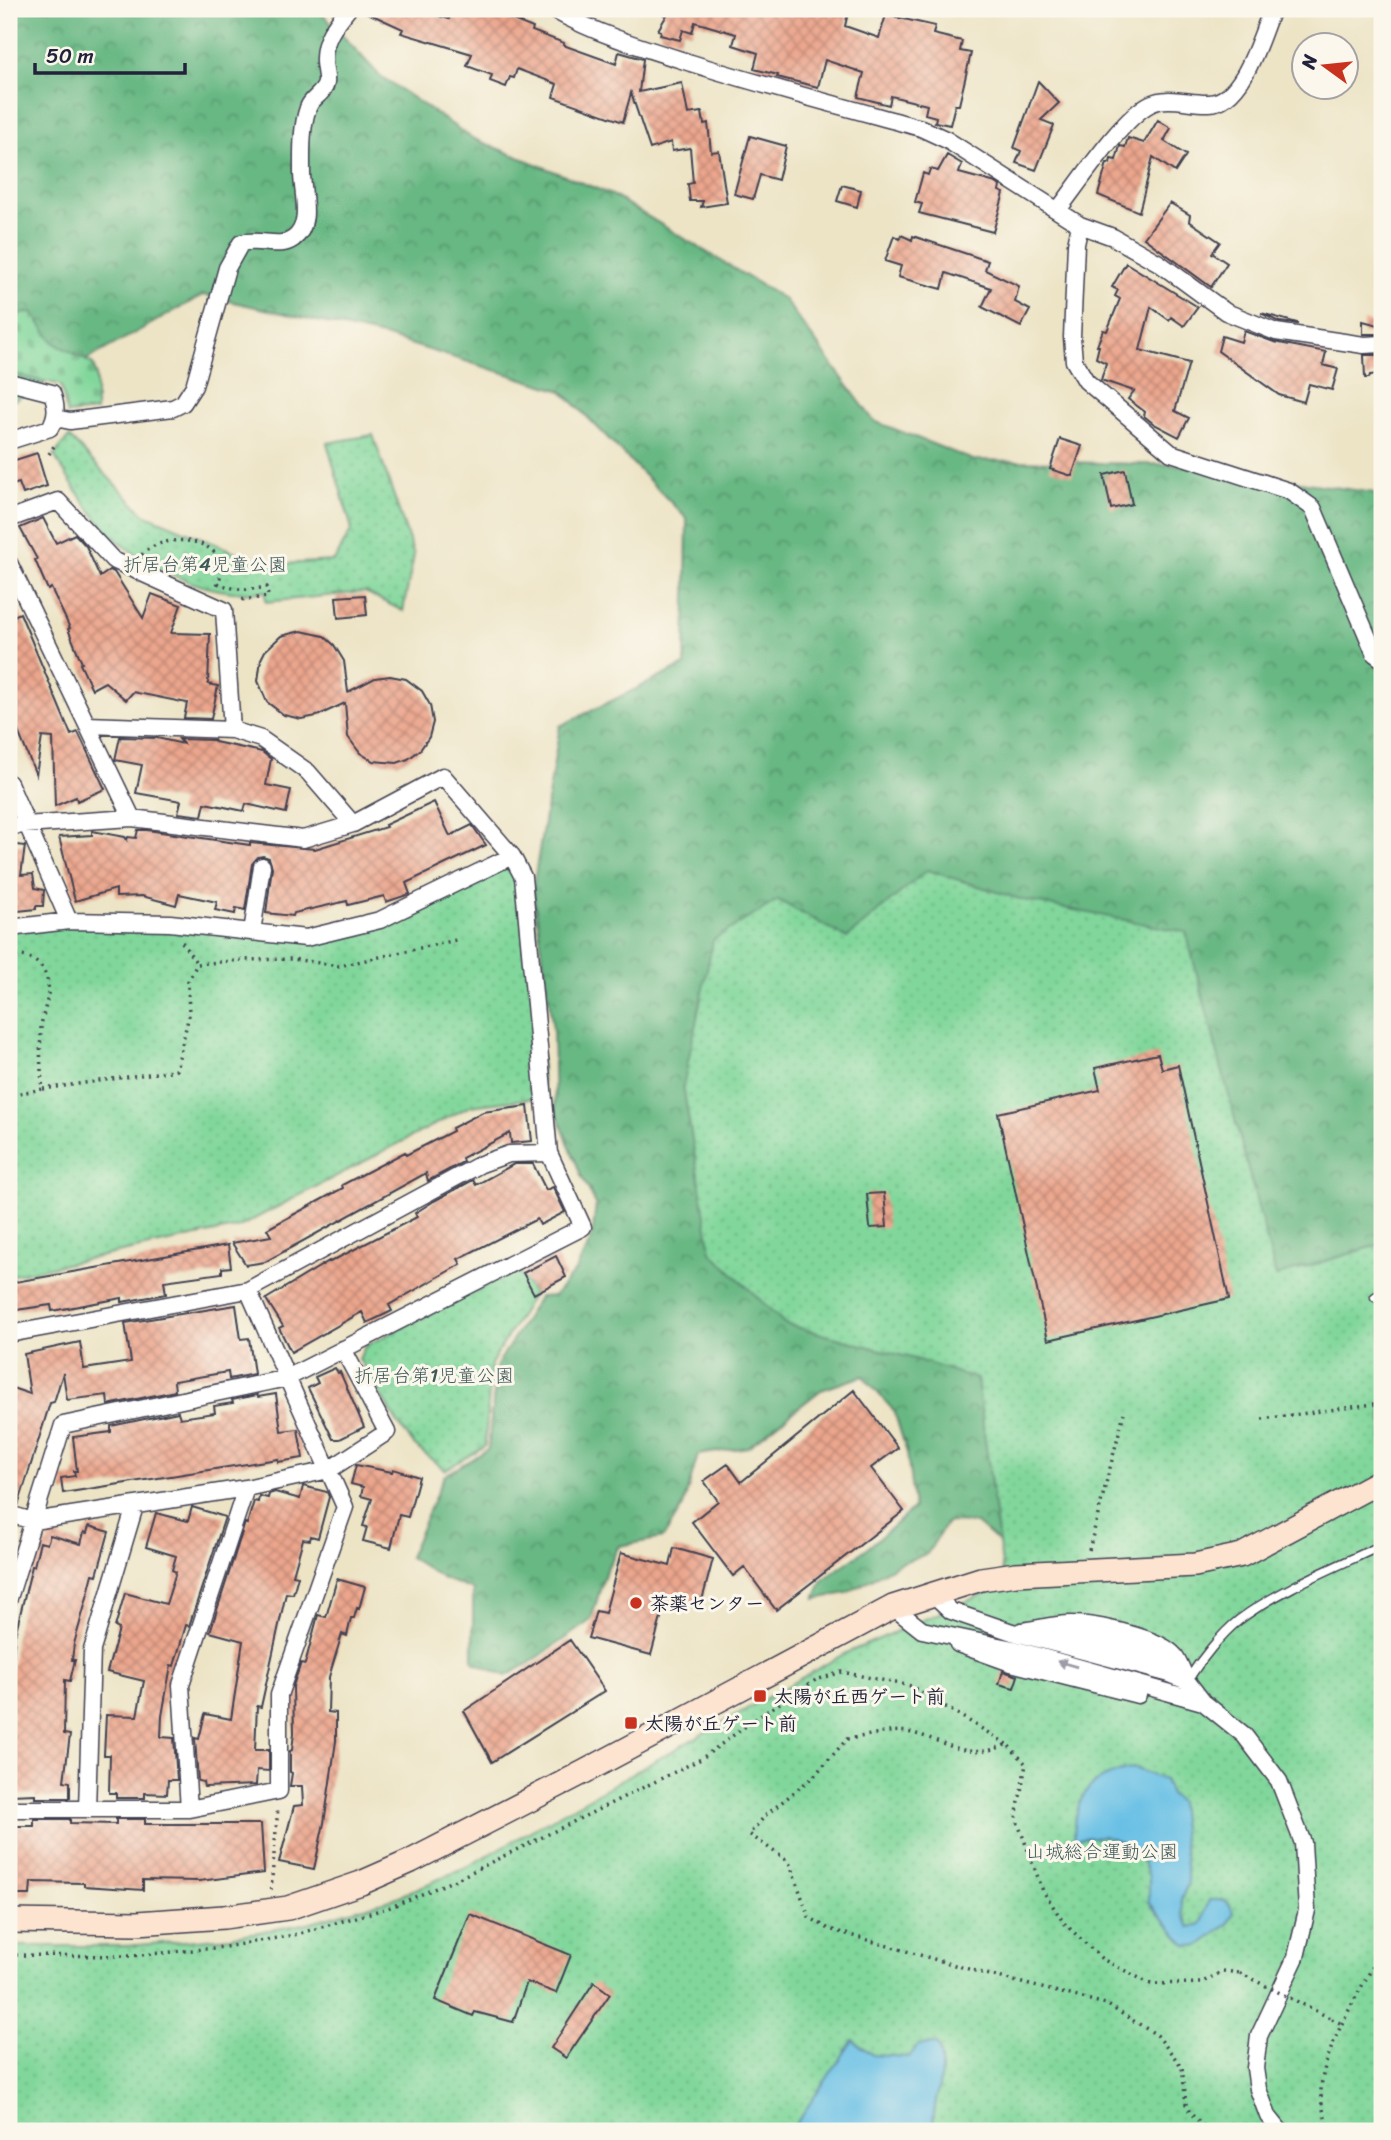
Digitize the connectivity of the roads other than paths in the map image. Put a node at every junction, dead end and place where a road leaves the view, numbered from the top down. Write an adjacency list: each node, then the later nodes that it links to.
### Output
1 (348, 9): 8 (street)
2 (552, 9): 4 (street)
3 (1272, 9): 4 (street)
4 (1058, 210): 5 (street)
5 (1080, 225): 6 (street); 12 (street)
6 (1382, 344)
7 (9, 382): 8 (street)
8 (55, 418): 9 (street)
9 (9, 441)
10 (9, 519): 14 (street)
11 (9, 563): 13 (street)
12 (1382, 659)
13 (87, 725): 14 (street); 16 (street)
14 (232, 730): 18 (street)
15 (9, 783): 17 (street)
16 (132, 818): 17 (street); 18 (street)
17 (28, 824): 19 (street); 22 (street)
18 (353, 824): 20 (street)
19 (9, 826)
20 (512, 856): 24 (street); 25 (street)
21 (262, 866): 24 (street)
22 (69, 921): 23 (street); 24 (street)
23 (9, 928)
24 (252, 932)
25 (549, 1153): 26 (street); 28 (street)
26 (248, 1290): 27 (street); 29 (street)
27 (9, 1335)
28 (343, 1349): 29 (street); 30 (street)
29 (287, 1378): 30 (street); 35 (street)
30 (329, 1470): 32 (street); 45 (street)
31 (1382, 1480): 37 (street)
32 (246, 1488): 33 (street); 45 (street)
33 (135, 1506): 35 (street); 44 (street)
34 (9, 1514): 35 (street)
35 (33, 1521): 38 (street)
36 (1382, 1545): 41 (lane)
37 (932, 1593): 39 (street); 40 (street)
38 (9, 1598)
39 (893, 1607): 42 (street, one-way to 39); 46 (street)
40 (1012, 1632): 41 (street); 41 (street)
41 (1188, 1672): 42 (street)
42 (1203, 1702): 47 (street)
43 (9, 1809): 44 (street)
44 (87, 1809): 45 (street)
45 (189, 1809)
46 (9, 1921)
47 (1280, 2131)

